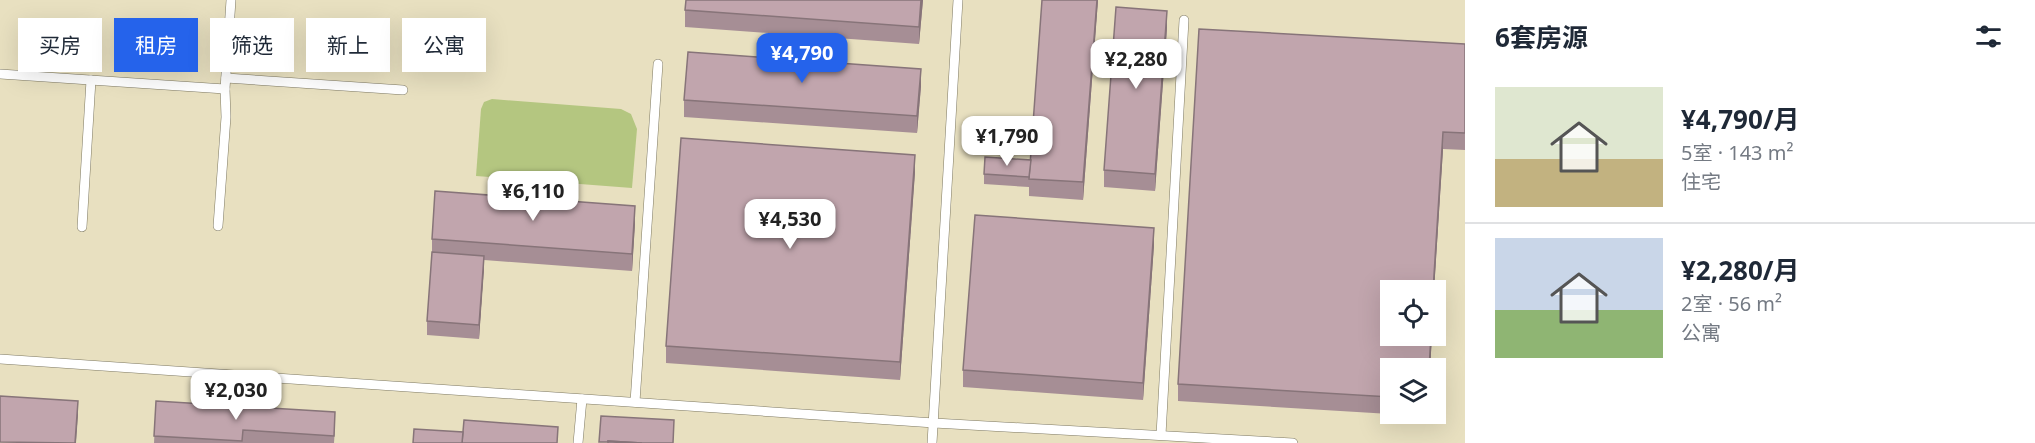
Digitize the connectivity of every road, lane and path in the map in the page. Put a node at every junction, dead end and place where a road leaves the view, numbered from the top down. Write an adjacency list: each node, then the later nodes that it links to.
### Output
1 (231, 0): 6 (lane)
2 (958, 0): 15 (lane)
3 (1184, 20): 16 (lane)
4 (658, 64): 14 (lane)
5 (0, 74): 7 (lane)
6 (226, 78): 8 (lane); 9 (lane)
7 (92, 80): 8 (lane); 11 (lane)
8 (225, 89): 10 (lane)
9 (403, 90)
10 (218, 226)
11 (82, 227)
12 (0, 359): 13 (lane)
13 (582, 399): 14 (lane); 17 (lane)
14 (635, 402): 15 (lane)
15 (934, 423): 16 (lane); 18 (lane)
16 (1161, 435): 19 (lane)
17 (578, 443)
18 (932, 443)
19 (1293, 443)

